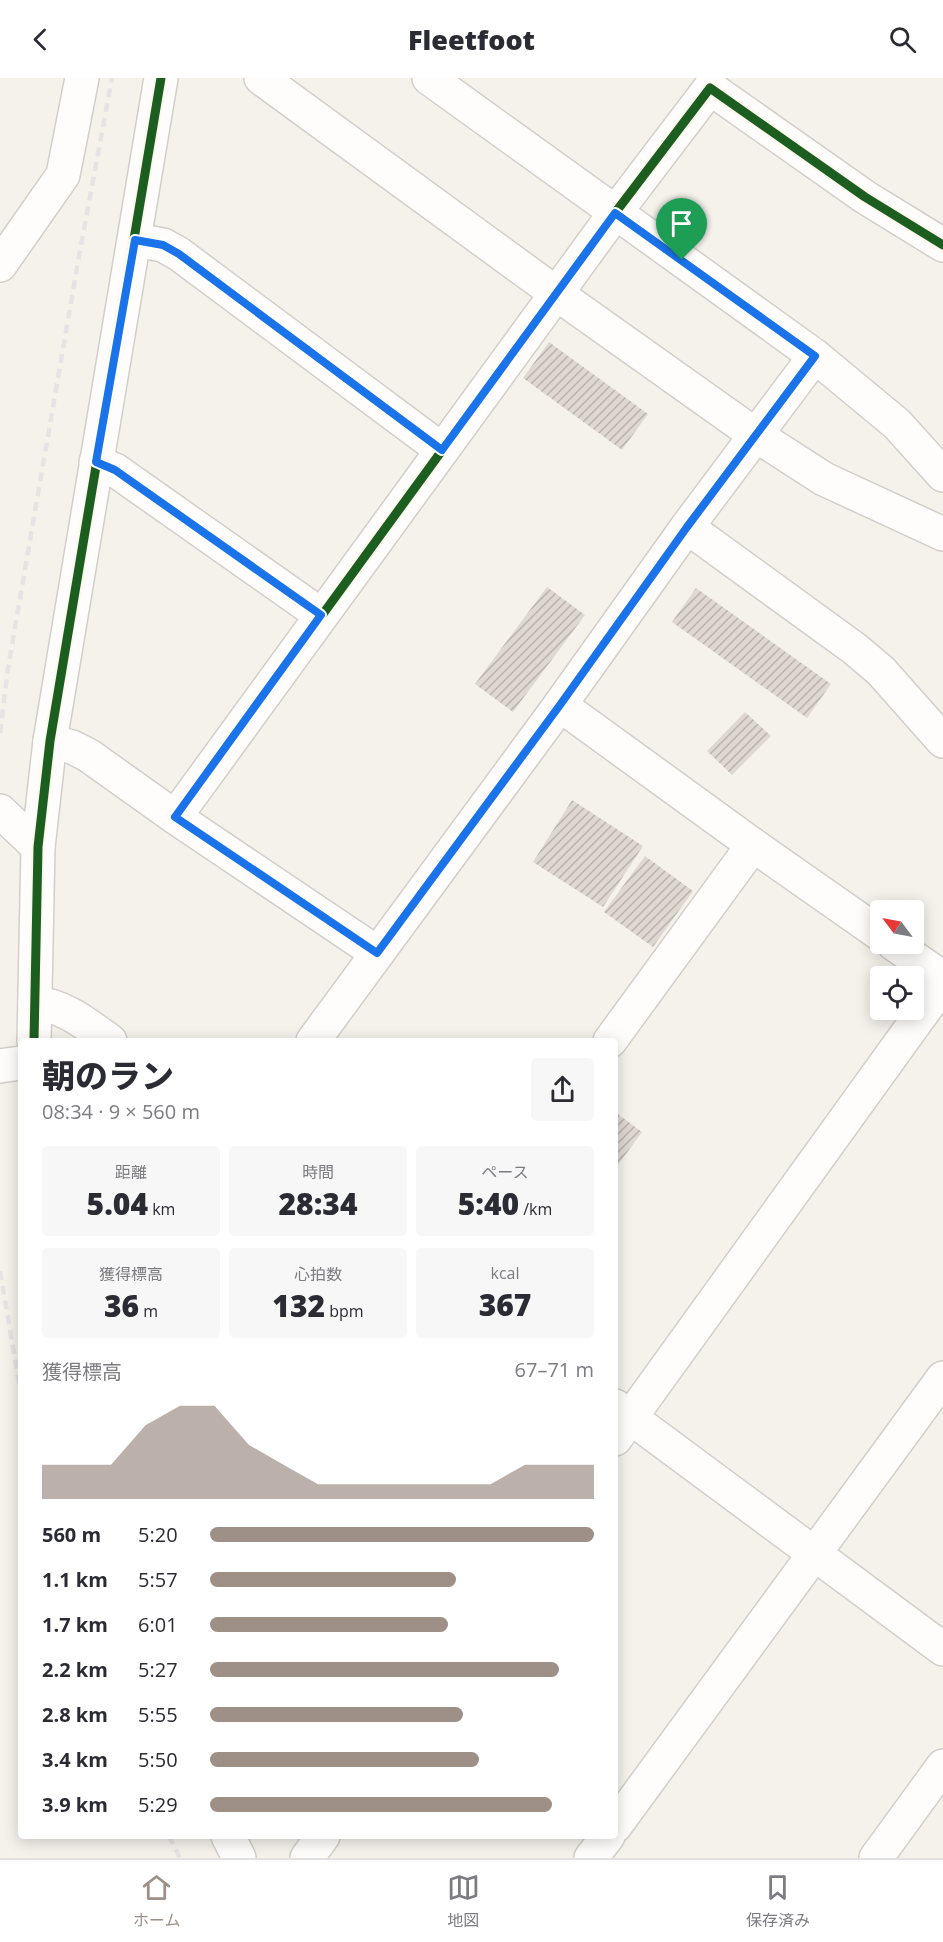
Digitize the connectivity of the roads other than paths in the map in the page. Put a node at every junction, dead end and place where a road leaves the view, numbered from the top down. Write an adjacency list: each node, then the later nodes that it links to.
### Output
1 (82, 78): 9 (street)
2 (161, 78): 7 (street)
3 (261, 78): 10 (street)
4 (429, 78): 5 (street)
5 (463, 87): 6 (street)
6 (615, 213): 8 (street); 10 (street); 11 (street)
7 (135, 240): 13 (street); 14 (street)
8 (943, 245)
9 (0, 265)
10 (557, 294): 12 (street); 13 (street)
11 (815, 356): 12 (street); 15 (street)
12 (757, 436): 16 (street); 17 (street)
13 (442, 450): 18 (street)
14 (96, 462): 18 (street); 20 (street)
15 (943, 475)
16 (687, 527): 19 (street); 21 (street)
17 (943, 534)
18 (321, 615): 23 (street)
19 (560, 705): 24 (street); 27 (street)
20 (50, 741): 23 (street); 25 (street)
21 (943, 741)
22 (0, 811): 25 (street)
23 (175, 817): 27 (street)
24 (753, 845): 26 (street); 35 (street)
25 (38, 847): 31 (street)
26 (870, 927)
27 (377, 953): 34 (street)
28 (908, 954): 29 (street)
29 (943, 978)
30 (943, 984): 39 (street)
31 (34, 1003): 32 (street); 33 (street)
32 (34, 1038)
33 (106, 1038)
34 (315, 1038)
35 (612, 1038)
36 (18, 1063): 37 (street)
37 (0, 1066)
38 (943, 1378): 40 (street)
39 (620, 1421): 40 (street)
40 (815, 1554): 41 (street); 43 (street)
41 (943, 1649)
42 (943, 1766): 50 (street)
43 (618, 1822)
44 (230, 1839): 47 (street)
45 (321, 1839): 48 (street)
46 (606, 1839): 49 (street)
47 (239, 1858)
48 (307, 1858)
49 (591, 1858)
50 (876, 1858)

